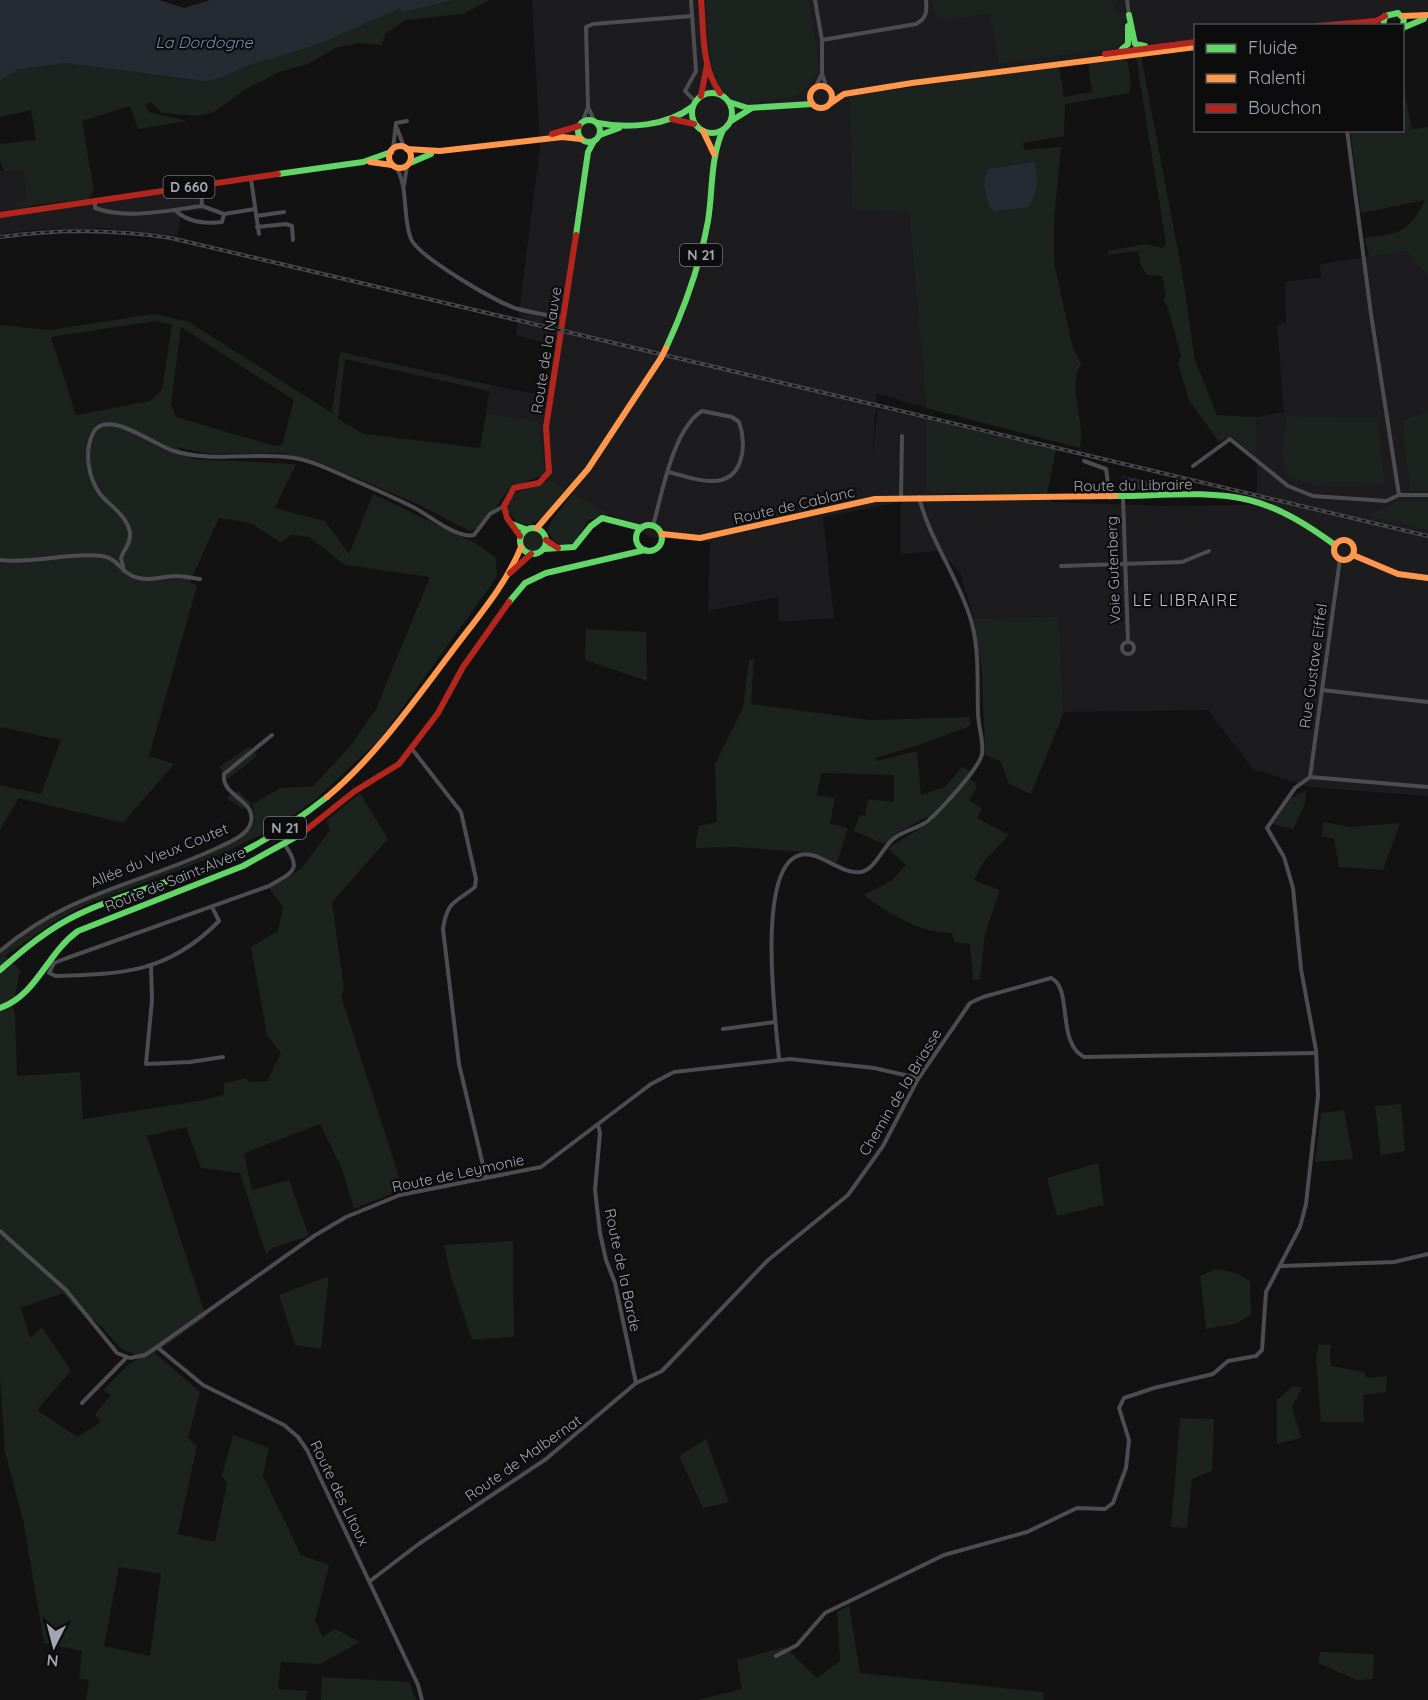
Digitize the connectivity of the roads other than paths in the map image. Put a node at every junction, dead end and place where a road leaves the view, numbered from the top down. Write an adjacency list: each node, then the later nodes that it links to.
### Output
1 (691, 0): 8 (street)
2 (702, 0): 21 (main road)
3 (815, 0): 15 (street)
4 (926, 0): 15 (street)
5 (1127, 0): 6 (street)
6 (1129, 15): 17 (main road); 19 (main road); 20 (main road)
7 (1402, 15): 9 (main road); 10 (main road); 13 (main road)
8 (692, 16): 33 (street); 35 (street)
9 (1385, 16): 11 (main road); 12 (main road)
10 (1428, 17): 14 (main road)
11 (1341, 24)
12 (1383, 24)
13 (1403, 24)
14 (1404, 29)
15 (822, 40): 23 (street)
16 (1194, 42): 17 (main road)
17 (1166, 46): 19 (main road)
18 (1194, 47): 19 (main road)
19 (1132, 52): 20 (main road); 22 (main road)
20 (1107, 54): 22 (main road)
21 (707, 59): 28 (main road); 29 (main road)
22 (1077, 60): 26 (main road)
23 (822, 73): 24 (street); 25 (street)
24 (816, 86): 25 (main road); 27 (main road)
25 (828, 88): 26 (main road); 32 (main road)
26 (844, 94): 32 (main road)
27 (810, 95): 31 (main road); 34 (main road)
28 (701, 96): 29 (main road); 33 (main road)
29 (723, 96): 30 (main road)
30 (729, 102): 36 (main road); 39 (main road)
31 (795, 102): 34 (main road); 36 (main road)
32 (831, 103): 34 (main road)
33 (694, 104): 37 (main road); 44 (main road)
34 (812, 104)
35 (588, 107): 40 (street); 42 (street)
36 (754, 107): 39 (main road)
37 (672, 119): 43 (main road); 44 (main road)
38 (407, 121): 41 (street)
39 (731, 121): 45 (main road)
40 (596, 122): 42 (main road); 43 (main road); 48 (main road)
41 (396, 123): 52 (street); 53 (street)
42 (581, 123): 49 (main road); 50 (main road)
43 (633, 124): 48 (main road)
44 (695, 124): 46 (main road)
45 (723, 130): 46 (main road); 56 (main road, N 21)
46 (702, 131): 56 (main road)
47 (1347, 132): 79 (street)
48 (600, 135): 51 (main road, Route de la Nauve)
49 (582, 139): 50 (main road); 51 (main road); 55 (main road)
50 (519, 141): 54 (main road)
51 (594, 141): 55 (main road, Route de la Nauve)
52 (405, 148): 53 (main road); 54 (main road); 58 (main road)
53 (392, 151): 57 (main road, D 660); 59 (main road)
54 (440, 151): 58 (main road)
55 (588, 152): 74 (main road, Route de la Nauve)
56 (714, 156): 91 (main road, N 21, bridge)
57 (363, 162): 59 (main road, D 660); 60 (main road, D 660)
58 (408, 164): 59 (main road); 62 (street)
59 (394, 166): 62 (street)
60 (250, 179): 61 (main road, D 660); 65 (street)
61 (201, 186): 63 (main road, D 660); 64 (street)
62 (404, 191): 74 (street)
63 (95, 202): 66 (street); 68 (main road, D 660)
64 (202, 206): 66 (street); 69 (street)
65 (255, 209): 69 (street); 70 (street)
66 (175, 210): 69 (street)
67 (284, 212): 70 (street)
68 (0, 214)
69 (224, 214)
70 (256, 216): 71 (street)
71 (257, 227): 72 (street); 73 (street)
72 (259, 234)
73 (293, 240)
74 (563, 318): 85 (main road, Route de la Nauve)
75 (902, 436): 81 (street)
76 (1084, 461): 83 (street)
77 (1193, 466): 79 (street)
78 (668, 472): 78 (street); 88 (street)
79 (1400, 495): 80 (street)
80 (1428, 495)
81 (902, 497): 82 (main road, Route de Cablanc); 94 (main road, Route de Cablanc)
82 (919, 498): 83 (main road, Route du Libraire); 128 (street)
83 (1110, 498): 84 (main road, Route du Libraire)
84 (1123, 498): 98 (main road, Route du Libraire); 109 (street, Voie Gutenberg)
85 (504, 506): 86 (main road); 111 (street)
86 (511, 523): 90 (main road); 93 (main road)
87 (627, 526): 89 (main road); 96 (main road); 101 (main road)
88 (653, 526): 89 (main road); 92 (main road)
89 (641, 528): 96 (main road)
90 (525, 529): 91 (main road); 93 (main road)
91 (540, 530): 95 (main road)
92 (662, 534): 94 (main road); 97 (main road)
93 (520, 536): 99 (main road)
94 (675, 537): 97 (main road)
95 (546, 540): 100 (main road); 101 (main road)
96 (637, 540): 102 (main road); 105 (main road)
97 (661, 544): 102 (main road)
98 (1335, 545): 106 (main road); 107 (main road)
99 (521, 547): 104 (main road); 114 (main road, N 21)
100 (543, 549): 101 (main road); 104 (main road)
101 (559, 549)
102 (645, 550): 105 (main road, Route de Saint-Alvère)
103 (1209, 550): 109 (street)
104 (531, 554): 114 (main road, N 21)
105 (626, 555): 119 (main road, Route de Saint-Alvère)
106 (1353, 555): 107 (main road); 112 (main road)
107 (1340, 559): 116 (street, Rue Gustave Eiffel)
108 (0, 560): 111 (street)
109 (1124, 564): 110 (street); 115 (street, Voie Gutenberg)
110 (1061, 566)
111 (124, 571): 113 (street)
112 (1428, 578)
113 (200, 579)
114 (496, 589): 126 (main road, N 21)
115 (1128, 641)
116 (1322, 690): 117 (street); 120 (street, Rue Gustave Eiffel)
117 (1428, 702)
118 (272, 735): 124 (street, Allée du Vieux Coutet)
119 (412, 749): 122 (main road, Route de Saint-Alvère); 135 (street)
120 (1310, 777): 121 (street); 130 (street)
121 (1428, 787)
122 (285, 845): 123 (street); 127 (main road, Route de Saint-Alvère)
123 (212, 908): 125 (street); 125 (street)
124 (0, 951)
125 (151, 965): 131 (street)
126 (0, 970)
127 (0, 1008)
128 (775, 1022): 129 (street); 132 (street)
129 (723, 1029)
130 (1316, 1053): 133 (street, Chemin de la Briasse); 138 (street)
131 (223, 1057)
132 (779, 1059): 133 (street, Route de Leymonie); 134 (street, Route de Leymonie)
133 (918, 1079): 140 (street, Chemin de la Briasse)
134 (598, 1125): 135 (street, Route de Leymonie); 142 (street, Route de la Barde)
135 (486, 1178): 139 (street, Route de Leymonie)
136 (0, 1231): 141 (street)
137 (1428, 1254): 138 (street)
138 (1282, 1266): 145 (street)
139 (157, 1347): 141 (street, Route de Leymonie); 144 (street, Route des Litoux)
140 (684, 1349): 142 (street, Route de Malbernat)
141 (127, 1357): 143 (street)
142 (636, 1383): 144 (street, Route de Malbernat)
143 (82, 1403)
144 (370, 1581): 146 (street, Route des Litoux)
145 (776, 1656)
146 (422, 1700)

